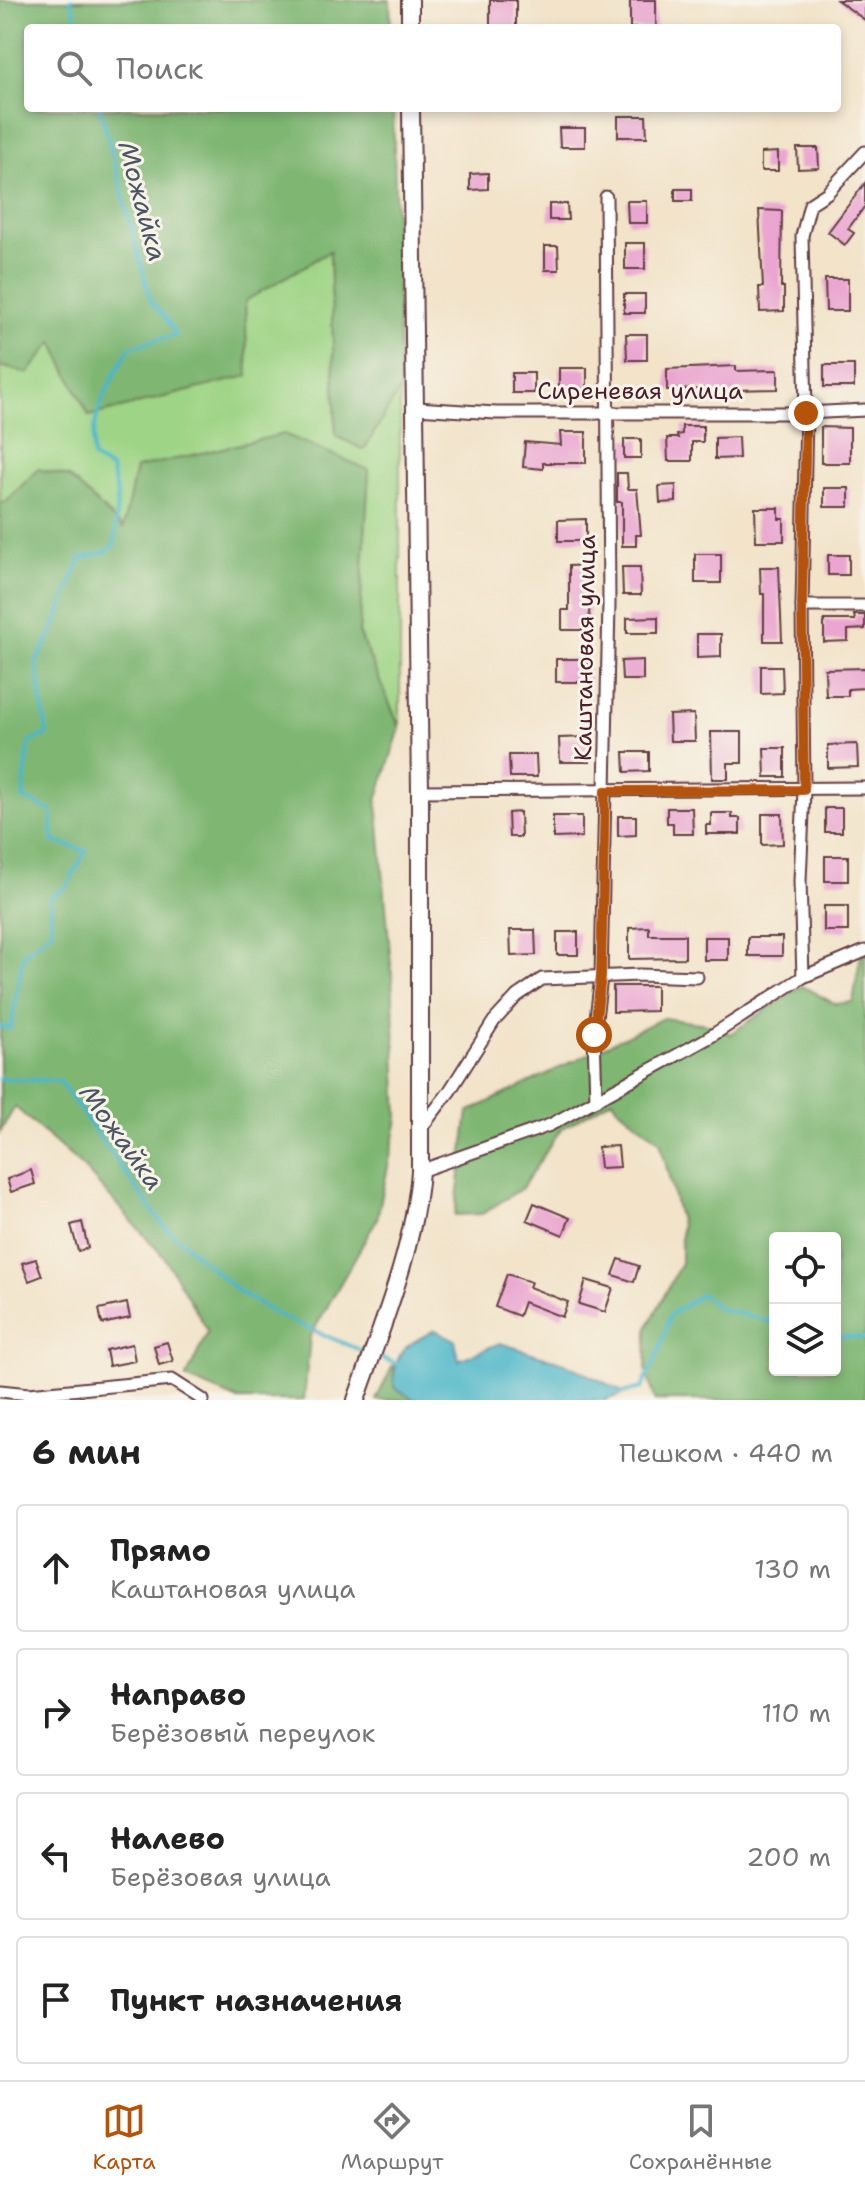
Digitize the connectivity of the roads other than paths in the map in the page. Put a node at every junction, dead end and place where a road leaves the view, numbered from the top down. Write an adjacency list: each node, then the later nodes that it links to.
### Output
1 (410, 0): 2 (main road)
2 (410, 24)
3 (411, 112): 6 (main road)
4 (865, 152): 9 (street)
5 (606, 197): 8 (street, Каштановая улица)
6 (416, 408): 8 (street, Сиреневая улица); 14 (main road)
7 (865, 410): 9 (street, Сиреневая улица)
8 (608, 412): 9 (street, Сиреневая улица); 15 (street, Каштановая улица)
9 (806, 413): 10 (street)
10 (802, 606): 11 (street); 13 (street)
11 (865, 606)
12 (865, 788): 13 (street)
13 (804, 790): 15 (street); 19 (street)
14 (420, 791): 15 (street); 21 (main road)
15 (605, 791): 17 (street, Каштановая улица)
16 (865, 951): 19 (street)
17 (601, 977): 18 (street); 20 (street, Каштановая улица); 21 (street)
18 (697, 977)
19 (803, 977): 20 (street)
20 (596, 1100): 22 (street)
21 (422, 1127): 22 (main road)
22 (420, 1171): 25 (main road)
23 (0, 1391): 24 (street)
24 (203, 1400)
25 (356, 1400)

